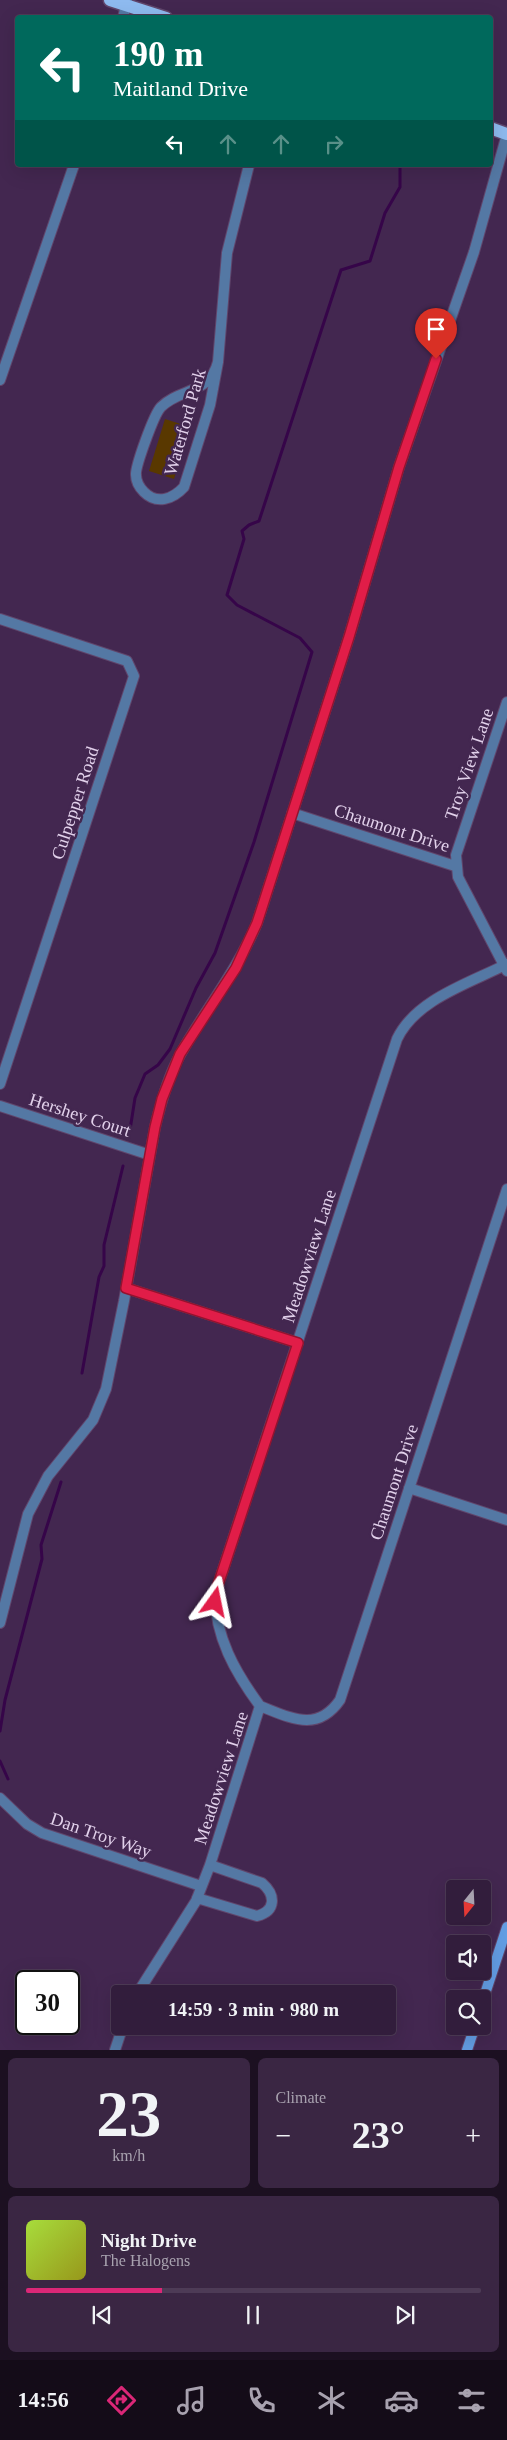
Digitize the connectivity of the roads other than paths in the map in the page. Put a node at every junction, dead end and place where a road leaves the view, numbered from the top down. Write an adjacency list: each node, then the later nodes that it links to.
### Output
1 (110, 0): 2 (main road)
2 (127, 6): 3 (main road)
3 (156, 15)
4 (493, 129): 5 (main road)
5 (507, 134): 12 (street)
6 (73, 167): 9 (street)
7 (248, 167): 8 (street, Waterford Park)
8 (218, 362): 8 (street, Waterford Park)
9 (0, 380)
10 (0, 621): 15 (street, Culpepper Road)
11 (507, 702): 13 (street, Troy View Lane)
12 (292, 813): 13 (street, Chaumont Drive); 17 (street)
13 (456, 866): 14 (street, Chaumont Drive)
14 (506, 967): 20 (street, Meadowview Lane)
15 (0, 1084)
16 (0, 1106): 17 (street, Hershey Court)
17 (150, 1155): 19 (street)
18 (507, 1189): 21 (street, Chaumont Drive)
19 (126, 1288): 20 (street); 23 (street)
20 (298, 1343): 25 (street, Meadowview Lane)
21 (409, 1488): 22 (street); 25 (street, Chaumont Drive)
22 (507, 1520)
23 (4, 1590): 24 (street)
24 (0, 1623)
25 (260, 1706): 27 (street, Meadowview Lane)
26 (0, 1798): 28 (street, Dan Troy Way)
27 (210, 1865): 28 (street, Meadowview Lane); 29 (street)
28 (201, 1886): 29 (street, Meadowview Lane)
29 (197, 1898): 31 (street, Meadowview Lane)
30 (507, 1927): 32 (street)
31 (142, 1985)
32 (486, 1990)
33 (120, 2035): 35 (street)
34 (472, 2035): 36 (street)
35 (115, 2050)
36 (467, 2050)

